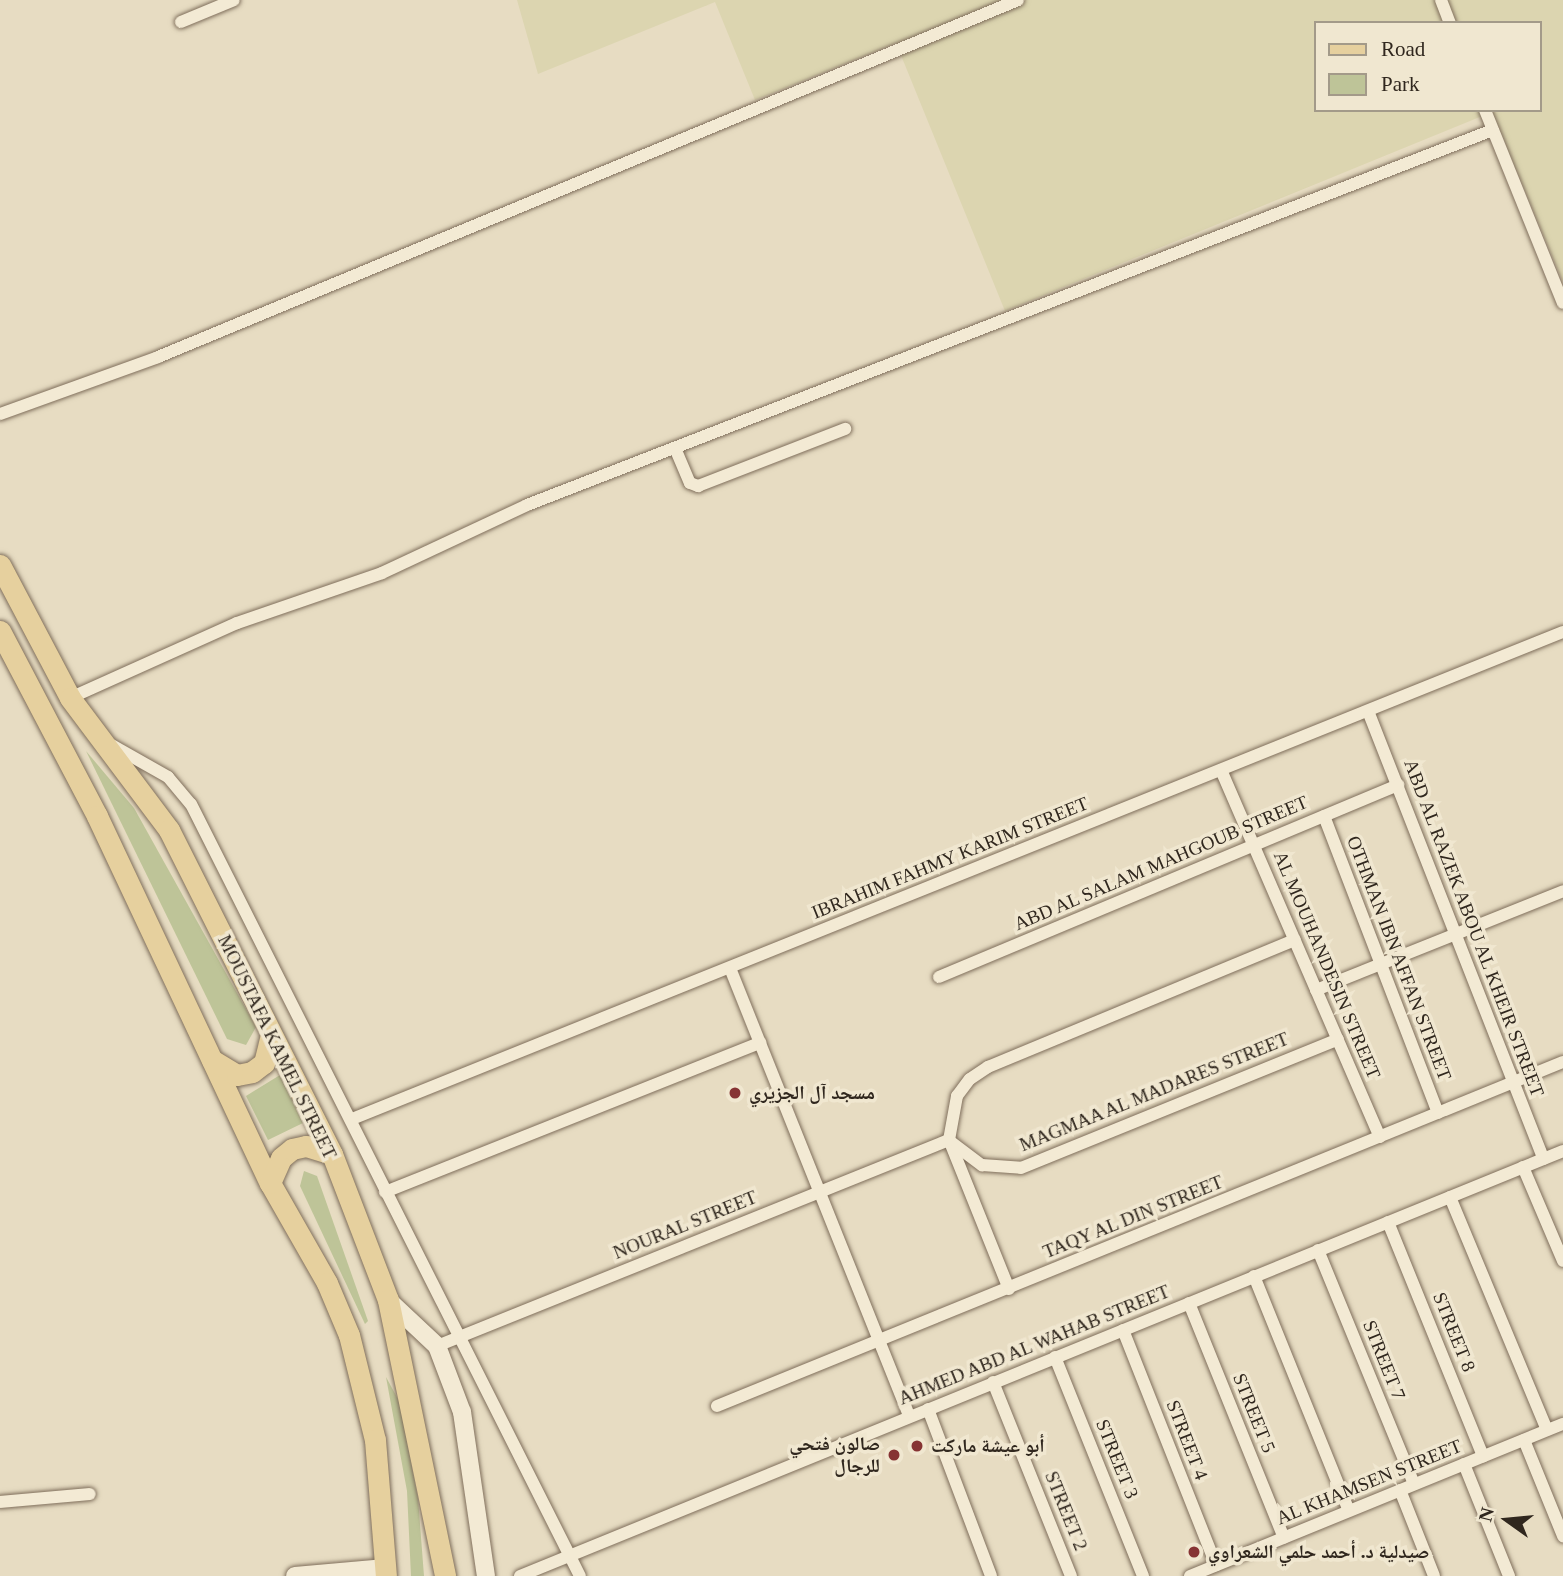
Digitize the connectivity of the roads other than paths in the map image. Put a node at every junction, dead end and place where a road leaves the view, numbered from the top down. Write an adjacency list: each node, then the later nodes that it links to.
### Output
1 (232, 0): 5 (street)
2 (1018, 0): 9 (street)
3 (1441, 0): 4 (street)
4 (1449, 21)
5 (181, 22)
6 (1486, 112): 7 (street)
7 (1493, 130): 8 (street); 11 (street)
8 (1563, 303)
9 (0, 414)
10 (845, 429): 11 (street)
11 (676, 448): 15 (street)
12 (0, 565): 15 (main road, MOUSTAFA KAMEL STREET)
13 (0, 631): 32 (main road)
14 (1563, 632): 16 (street, IBRAHIM FAHMY KARIM STREET)
15 (70, 698): 17 (main road, MOUSTAFA KAMEL STREET)
16 (1368, 711): 18 (street, IBRAHIM FAHMY KARIM STREET); 19 (street, ABD AL RAZEK ABOU AL KHEIR STREET)
17 (104, 741): 29 (main road, MOUSTAFA KAMEL STREET); 36 (street)
18 (1221, 770): 21 (street, AL MOUHANDESIN STREET); 26 (street, IBRAHIM FAHMY KARIM STREET)
19 (1398, 785): 20 (street, ABD AL SALAM MAHGOUB STREET); 23 (street, ABD AL RAZEK ABOU AL KHEIR STREET)
20 (1324, 816): 21 (street, ABD AL SALAM MAHGOUB STREET); 25 (street, OTHMAN IBN AFFAN STREET)
21 (1254, 846): 24 (street, AL MOUHANDESIN STREET); 27 (street, ABD AL SALAM MAHGOUB STREET)
22 (1563, 891): 23 (street)
23 (1456, 934): 25 (street); 34 (street, ABD AL RAZEK ABOU AL KHEIR STREET)
24 (1295, 940): 28 (street, AL MOUHANDESIN STREET); 38 (street)
25 (1381, 964): 28 (street); 35 (street, OTHMAN IBN AFFAN STREET)
26 (730, 968): 31 (street); 36 (street, IBRAHIM FAHMY KARIM STREET)
27 (939, 977)
28 (1317, 990): 30 (street, AL MOUHANDESIN STREET)
29 (271, 1035): 32 (main road); 40 (main road, MOUSTAFA KAMEL STREET)
30 (1338, 1039): 37 (street, AL MOUHANDESIN STREET); 38 (street, MAGMAA AL MADARES STREET)
31 (760, 1043): 44 (street); 45 (street)
32 (212, 1060): 43 (main road)
33 (1563, 1062): 34 (street, TAQY AL DIN STREET)
34 (1514, 1082): 35 (street, TAQY AL DIN STREET); 41 (street, ABD AL RAZEK ABOU AL KHEIR STREET)
35 (1438, 1113): 37 (street, TAQY AL DIN STREET)
36 (352, 1119): 44 (street)
37 (1380, 1137): 51 (street, TAQY AL DIN STREET)
38 (948, 1140): 45 (street, NOURAL STREET); 51 (street)
39 (1563, 1151): 41 (street, AHMED ABD AL WAHAB STREET)
40 (332, 1154): 43 (main road); 52 (main road, MOUSTAFA KAMEL STREET)
41 (1544, 1158): 42 (street, AHMED ABD AL WAHAB STREET)
42 (1523, 1167): 46 (street, AHMED ABD AL WAHAB STREET); 49 (street)
43 (270, 1183): 77 (main road)
44 (385, 1192): 55 (street)
45 (819, 1192): 55 (street, NOURAL STREET); 56 (street)
46 (1450, 1197): 47 (street, AHMED ABD AL WAHAB STREET); 64 (street)
47 (1388, 1222): 48 (street, AHMED ABD AL WAHAB STREET); 66 (street, STREET 8)
48 (1318, 1250): 50 (street, AHMED ABD AL WAHAB STREET); 68 (street, STREET 7)
49 (1563, 1261)
50 (1254, 1276): 53 (street, AHMED ABD AL WAHAB STREET); 72 (street)
51 (1009, 1289): 56 (street, TAQY AL DIN STREET)
52 (388, 1300): 57 (main road); 79 (main road, MOUSTAFA KAMEL STREET)
53 (1189, 1303): 54 (street, AHMED ABD AL WAHAB STREET); 74 (street, STREET 5)
54 (1123, 1329): 58 (street, AHMED ABD AL WAHAB STREET); 76 (street, STREET 4)
55 (456, 1339): 57 (street, NOURAL STREET); 75 (street)
56 (879, 1342): 60 (street, TAQY AL DIN STREET); 62 (street)
57 (437, 1346): 80 (main road)
58 (1055, 1357): 59 (street, AHMED ABD AL WAHAB STREET); 85 (street, STREET 3)
59 (993, 1382): 61 (street, AHMED ABD AL WAHAB STREET); 84 (street, STREET 2)
60 (717, 1406)
61 (928, 1409): 62 (street, AHMED ABD AL WAHAB STREET); 83 (street)
62 (909, 1416): 75 (street, AHMED ABD AL WAHAB STREET)
63 (1563, 1424): 64 (street, AL KHAMSEN STREET)
64 (1547, 1430): 65 (street, AL KHAMSEN STREET)
65 (1524, 1440): 66 (street, AL KHAMSEN STREET); 73 (street)
66 (1483, 1456): 67 (street, AL KHAMSEN STREET)
67 (1464, 1464): 68 (street, AL KHAMSEN STREET); 88 (street)
68 (1414, 1484): 69 (street, AL KHAMSEN STREET)
69 (1400, 1490): 72 (street, AL KHAMSEN STREET); 87 (street)
70 (90, 1494): 71 (street)
71 (0, 1502)
72 (1349, 1511): 74 (street, AL KHAMSEN STREET)
73 (1563, 1536)
74 (1284, 1538): 76 (street, AL KHAMSEN STREET)
75 (569, 1555): 81 (street, AHMED ABD AL WAHAB STREET); 82 (street)
76 (1216, 1565): 86 (street, AL KHAMSEN STREET)
77 (386, 1572): 78 (main road)
78 (295, 1576)
79 (445, 1576)
80 (486, 1576)
81 (520, 1576)
82 (580, 1576)
83 (991, 1576)
84 (1071, 1576)
85 (1143, 1576)
86 (1190, 1576)
87 (1434, 1576)
88 (1509, 1576)

